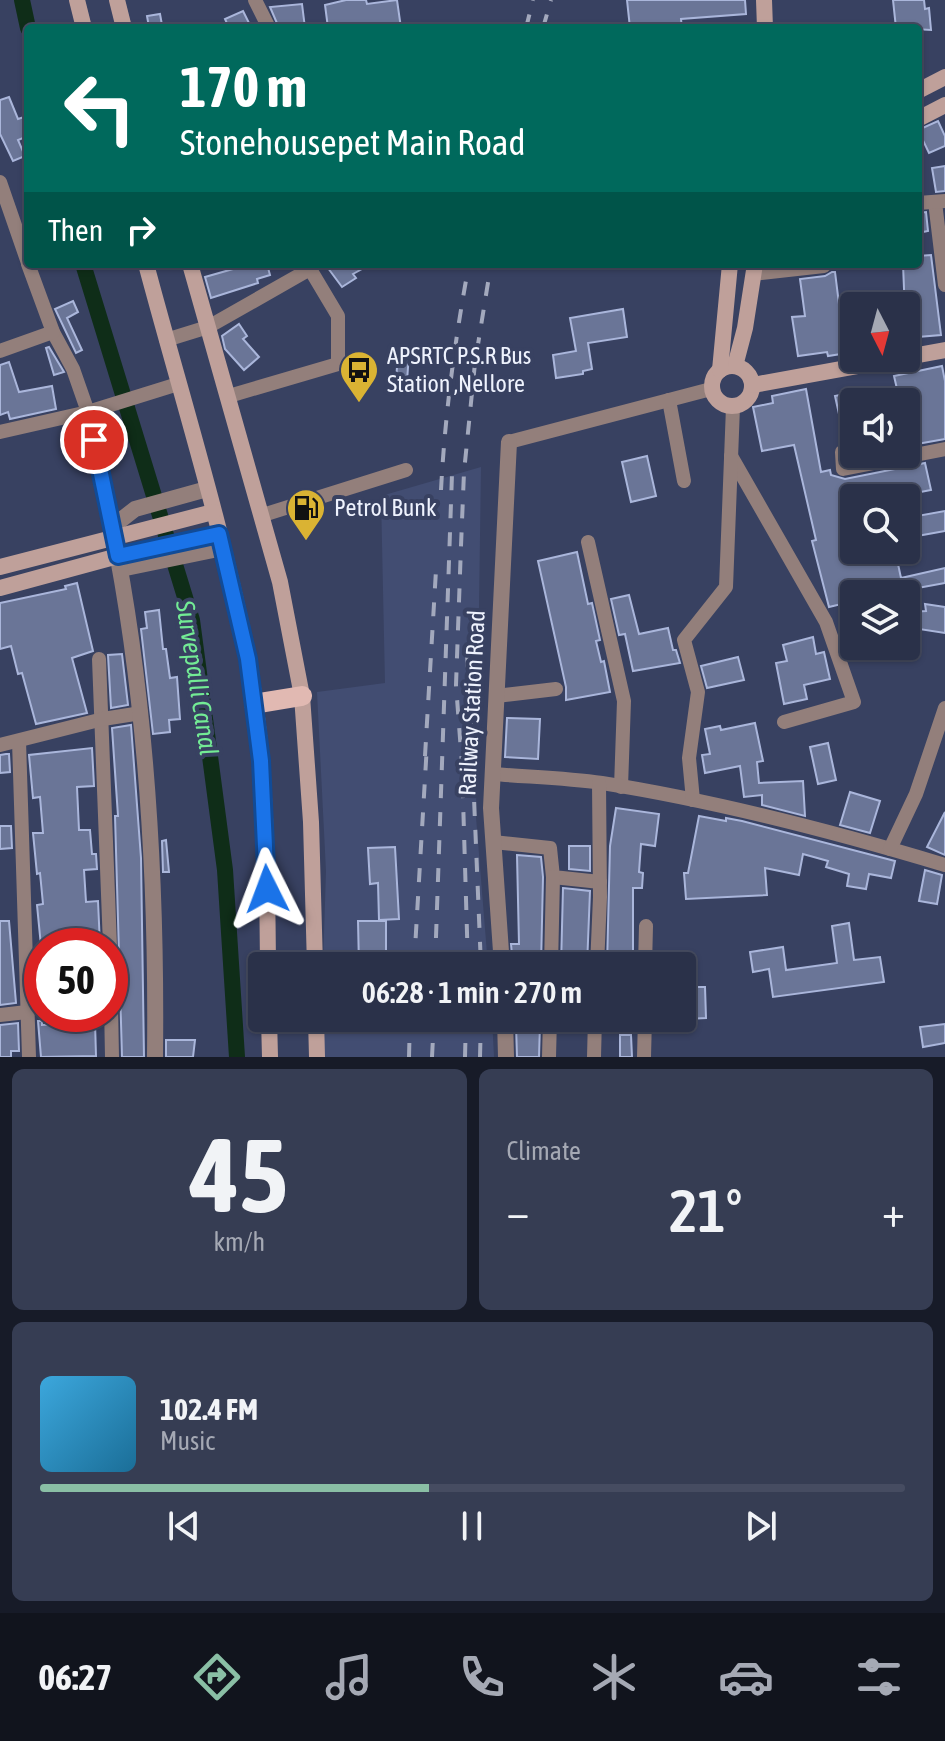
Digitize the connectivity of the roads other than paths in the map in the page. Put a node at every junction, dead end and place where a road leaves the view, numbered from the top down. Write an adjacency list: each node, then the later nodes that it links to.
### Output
1 (77, 0): 5 (main road)
2 (117, 0): 6 (main road)
3 (255, 0): 7 (street)
4 (764, 0): 8 (main road)
5 (83, 24)
6 (123, 24)
7 (267, 24)
8 (765, 24)
9 (945, 77): 10 (main road)
10 (922, 89)
11 (945, 105): 12 (main road)
12 (922, 117)
13 (0, 182): 15 (street)
14 (940, 202): 24 (street)
15 (24, 252)
16 (29, 268): 26 (street)
17 (147, 268): 27 (main road)
18 (191, 268): 25 (main road)
19 (311, 268): 25 (street)
20 (315, 268): 34 (street)
21 (730, 268): 30 (main road)
22 (777, 268): 23 (street)
23 (754, 269): 30 (main road)
24 (945, 285)
25 (208, 327): 27 (street); 34 (main road)
26 (53, 332): 29 (street); 37 (street)
27 (166, 340): 31 (main road)
28 (945, 350): 32 (main road)
29 (0, 351)
30 (727, 368): 32 (main road); 33 (main road)
31 (178, 384): 37 (street); 45 (main road)
32 (753, 385): 36 (main road)
33 (711, 389): 35 (street); 36 (main road)
34 (229, 396): 47 (main road)
35 (669, 400): 39 (street); 44 (street)
36 (733, 407): 42 (street)
37 (88, 412): 38 (street); 48 (street)
38 (0, 432)
39 (509, 442): 58 (street, Railway Station Road)
40 (945, 449): 41 (street)
41 (920, 454)
42 (731, 455): 63 (street); 69 (street)
43 (406, 470): 47 (street)
44 (684, 481)
45 (200, 491): 46 (main road); 48 (street)
46 (213, 512): 48 (main road); 49 (main road)
47 (263, 515): 57 (main road)
48 (113, 531): 52 (street); 53 (main road)
49 (221, 541): 51 (main road); 59 (main road)
50 (588, 542): 68 (street)
51 (203, 545): 52 (main road); 52 (street)
52 (123, 559): 54 (main road); 61 (street)
53 (0, 567)
54 (0, 588)
55 (99, 659): 62 (street)
56 (556, 689): 58 (street)
57 (302, 696): 59 (main road); 79 (main road)
58 (496, 696): 66 (street, Railway Station Road)
59 (254, 704): 78 (main road)
60 (945, 708): 71 (street)
61 (141, 713): 62 (street); 96 (street)
62 (103, 719): 64 (street); 77 (street)
63 (784, 722)
64 (19, 741): 65 (street); 76 (street)
65 (0, 745)
66 (493, 774): 67 (street); 70 (street, Railway Station Road)
67 (599, 783): 68 (street); 74 (street)
68 (621, 787): 69 (street)
69 (693, 800): 71 (street)
70 (493, 842): 73 (street); 80 (street, Railway Station Road)
71 (890, 849): 72 (street)
72 (945, 865)
73 (553, 877): 74 (street); 81 (street)
74 (600, 882): 82 (street)
75 (646, 926): 83 (street)
76 (25, 928)
77 (109, 928)
78 (268, 952)
79 (315, 952)
80 (501, 952)
81 (551, 952)
82 (598, 952)
83 (645, 952)
84 (24, 1012): 85 (street)
85 (0, 1015)
86 (28, 1032): 94 (street)
87 (112, 1032): 95 (street)
88 (269, 1032): 97 (main road)
89 (316, 1032): 98 (main road)
90 (505, 1032): 99 (street)
91 (550, 1032): 100 (street)
92 (595, 1032): 101 (street)
93 (645, 1032): 102 (street)
94 (29, 1057)
95 (112, 1057)
96 (155, 1057)
97 (270, 1057)
98 (317, 1057)
99 (506, 1057)
100 (549, 1057)
101 (594, 1057)
102 (644, 1057)

